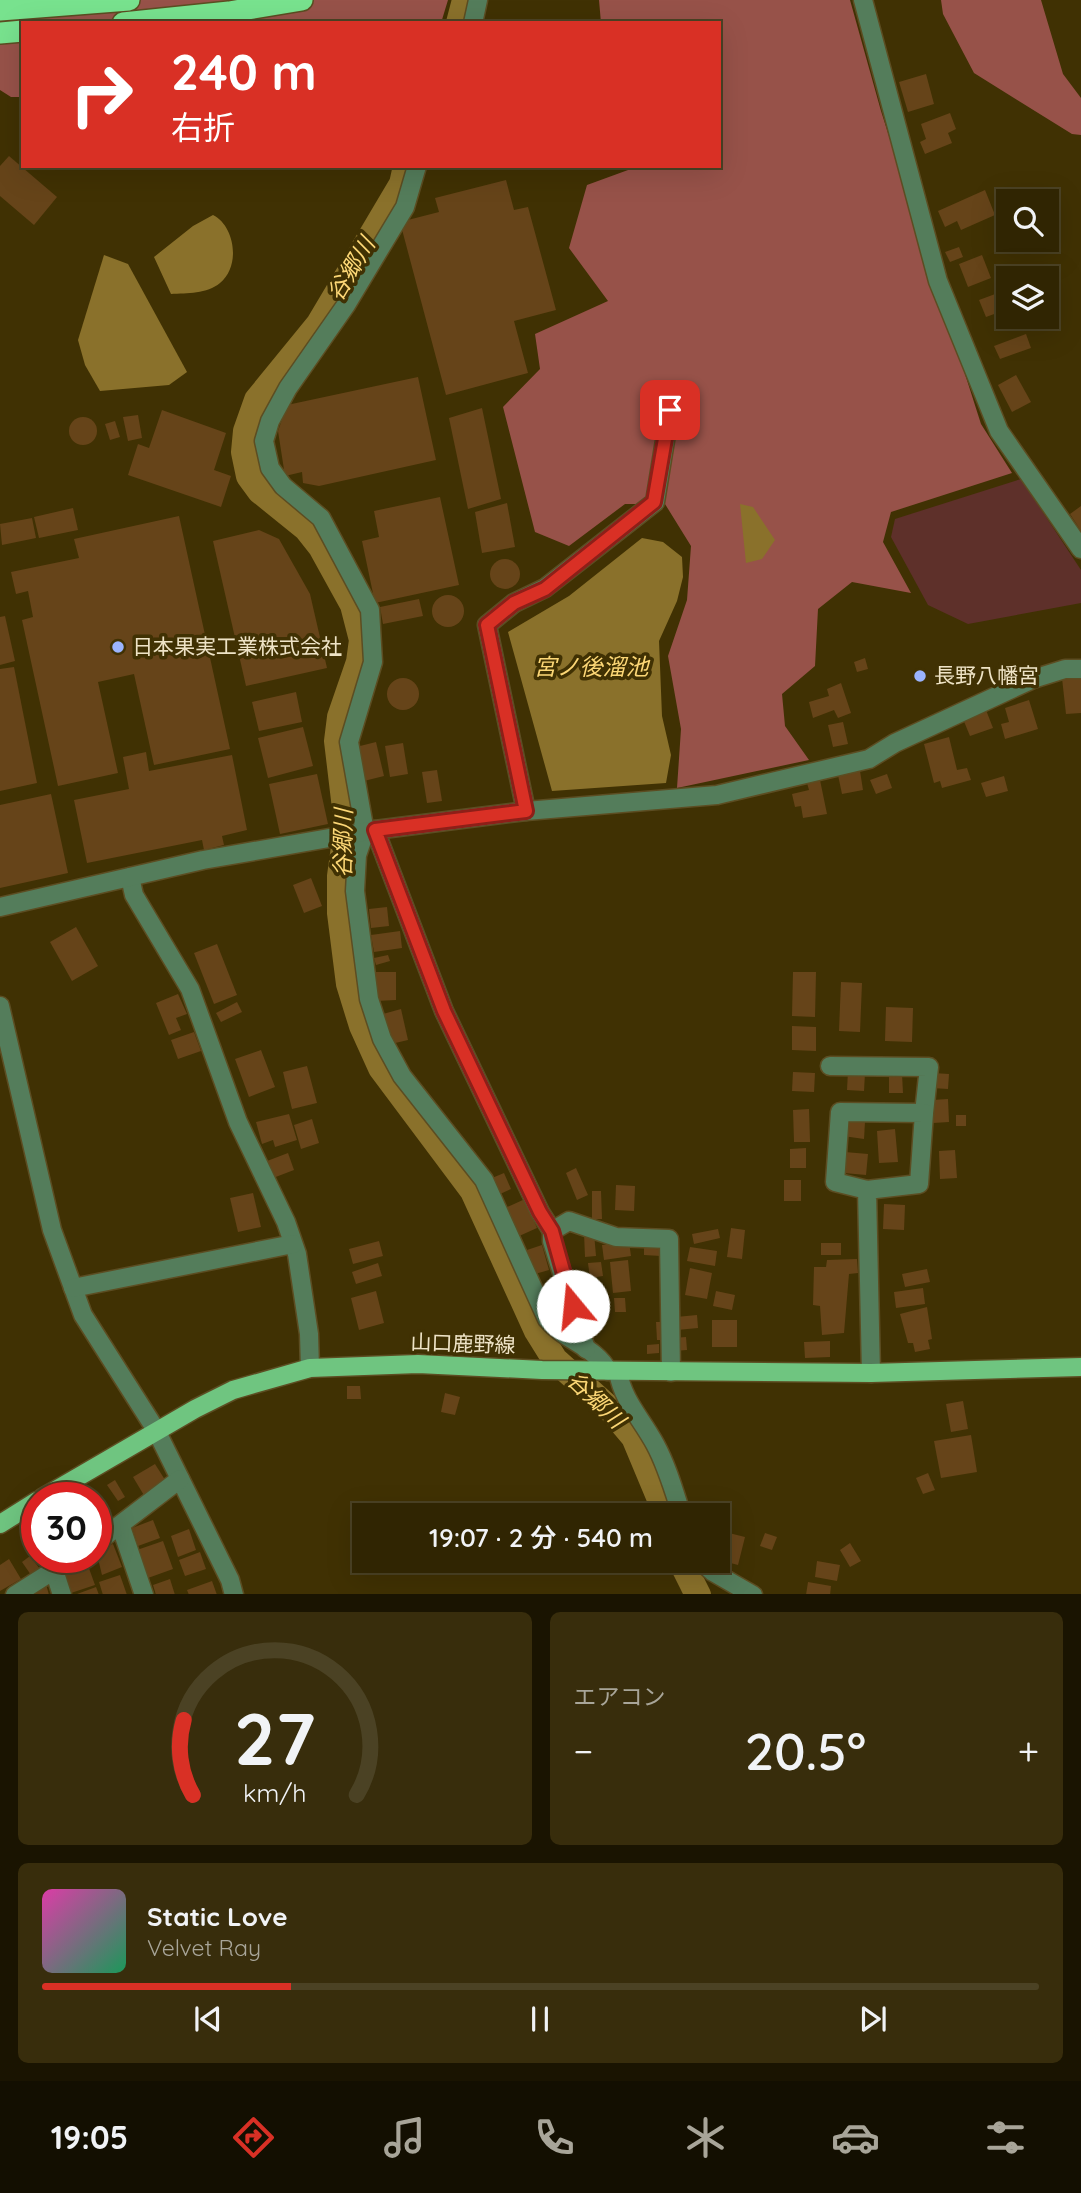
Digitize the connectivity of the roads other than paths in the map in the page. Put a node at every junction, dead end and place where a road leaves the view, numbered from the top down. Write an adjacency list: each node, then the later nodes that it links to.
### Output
1 (129, 0): 5 (highway)
2 (302, 0): 6 (highway)
3 (478, 0): 7 (street)
4 (863, 0): 12 (street)
5 (0, 10)
6 (142, 21)
7 (473, 21)
8 (21, 31): 9 (highway)
9 (0, 33)
10 (416, 168): 15 (street)
11 (670, 410): 14 (street)
12 (1081, 549)
13 (1081, 669): 14 (street)
14 (526, 811): 15 (street)
15 (365, 832): 16 (street); 22 (street); 25 (street)
16 (130, 877): 17 (street); 23 (street)
17 (0, 907)
18 (0, 1006): 24 (street)
19 (830, 1066): 20 (street)
20 (923, 1113): 21 (street); 21 (street)
21 (867, 1190): 30 (street)
22 (552, 1231): 25 (street); 29 (street)
23 (293, 1244): 24 (street); 27 (street)
24 (73, 1288): 31 (street)
25 (586, 1349): 28 (street)
26 (1081, 1367): 30 (main road, 山口鹿野線)
27 (310, 1368): 28 (main road, 山口鹿野線); 31 (main road, 山口鹿野線)
28 (606, 1371): 29 (main road, 山口鹿野線); 34 (street)
29 (671, 1372): 30 (main road, 山口鹿野線)
30 (871, 1373)
31 (156, 1430): 32 (street); 33 (main road, 山口鹿野線)
32 (180, 1479): 37 (street); 45 (street)
33 (70, 1482)
34 (678, 1503)
35 (21, 1512): 36 (main road)
36 (0, 1524)
37 (121, 1527): 38 (street); 44 (street)
38 (112, 1533)
39 (49, 1573): 42 (street)
40 (55, 1573): 43 (street)
41 (715, 1573): 46 (street)
42 (15, 1594)
43 (62, 1594)
44 (144, 1594)
45 (234, 1594)
46 (750, 1594)

